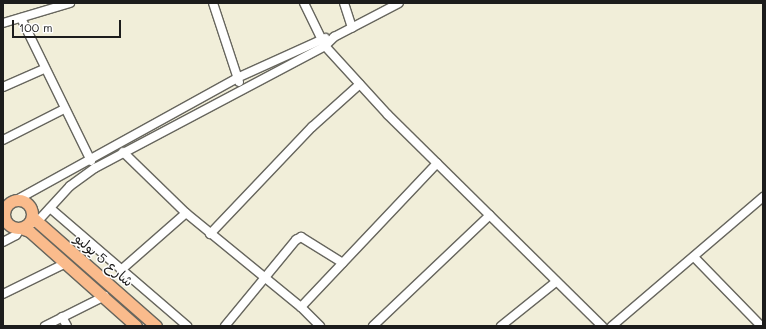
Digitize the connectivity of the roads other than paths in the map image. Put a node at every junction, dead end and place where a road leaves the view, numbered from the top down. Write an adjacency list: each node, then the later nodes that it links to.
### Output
1 (70, 3): 7 (street)
2 (213, 3): 14 (street)
3 (304, 3): 11 (street)
4 (344, 3): 9 (street)
5 (399, 3): 6 (street)
6 (383, 7): 9 (street)
7 (21, 18): 8 (street); 13 (street)
8 (3, 23)
9 (352, 28): 10 (street)
10 (334, 37): 11 (street); 12 (street)
11 (320, 39): 12 (street); 14 (street)
12 (325, 46): 15 (street); 17 (street)
13 (44, 69): 16 (street); 18 (street)
14 (238, 78): 17 (street); 21 (street)
15 (360, 84): 22 (street); 30 (street)
16 (3, 87)
17 (241, 89): 20 (street)
18 (64, 109): 19 (street); 21 (street)
19 (3, 140)
20 (123, 152): 23 (street); 27 (street)
21 (89, 158): 23 (street); 25 (street)
22 (437, 163): 28 (street); 34 (street)
23 (95, 168): 26 (street)
24 (763, 197): 32 (street)
25 (5, 204): 29 (main road); 29 (main road)
26 (50, 208): 29 (street); 35 (street)
27 (186, 213): 30 (street); 35 (street)
28 (490, 215): 37 (street); 49 (street)
29 (30, 223): 31 (street); 33 (main road, شارع 5 يوليو); 45 (main road, شارع 5 يوليو)
30 (210, 234): 36 (street)
31 (3, 242)
32 (694, 257): 52 (street); 53 (street)
33 (66, 263): 38 (street); 39 (main road, شارع 5 يوليو)
34 (344, 263): 36 (street); 40 (street)
35 (121, 270): 46 (street)
36 (266, 279): 40 (street); 47 (street)
37 (556, 282): 50 (street); 51 (street)
38 (3, 294)
39 (105, 296): 41 (street); 44 (main road, شارع 5 يوليو)
40 (301, 307): 48 (street)
41 (62, 317): 42 (street); 43 (street)
42 (45, 326)
43 (67, 326)
44 (136, 326)
45 (156, 326)
46 (187, 326)
47 (224, 326)
48 (320, 326)
49 (373, 326)
50 (501, 326)
51 (602, 326)
52 (612, 326)
53 (761, 326)

